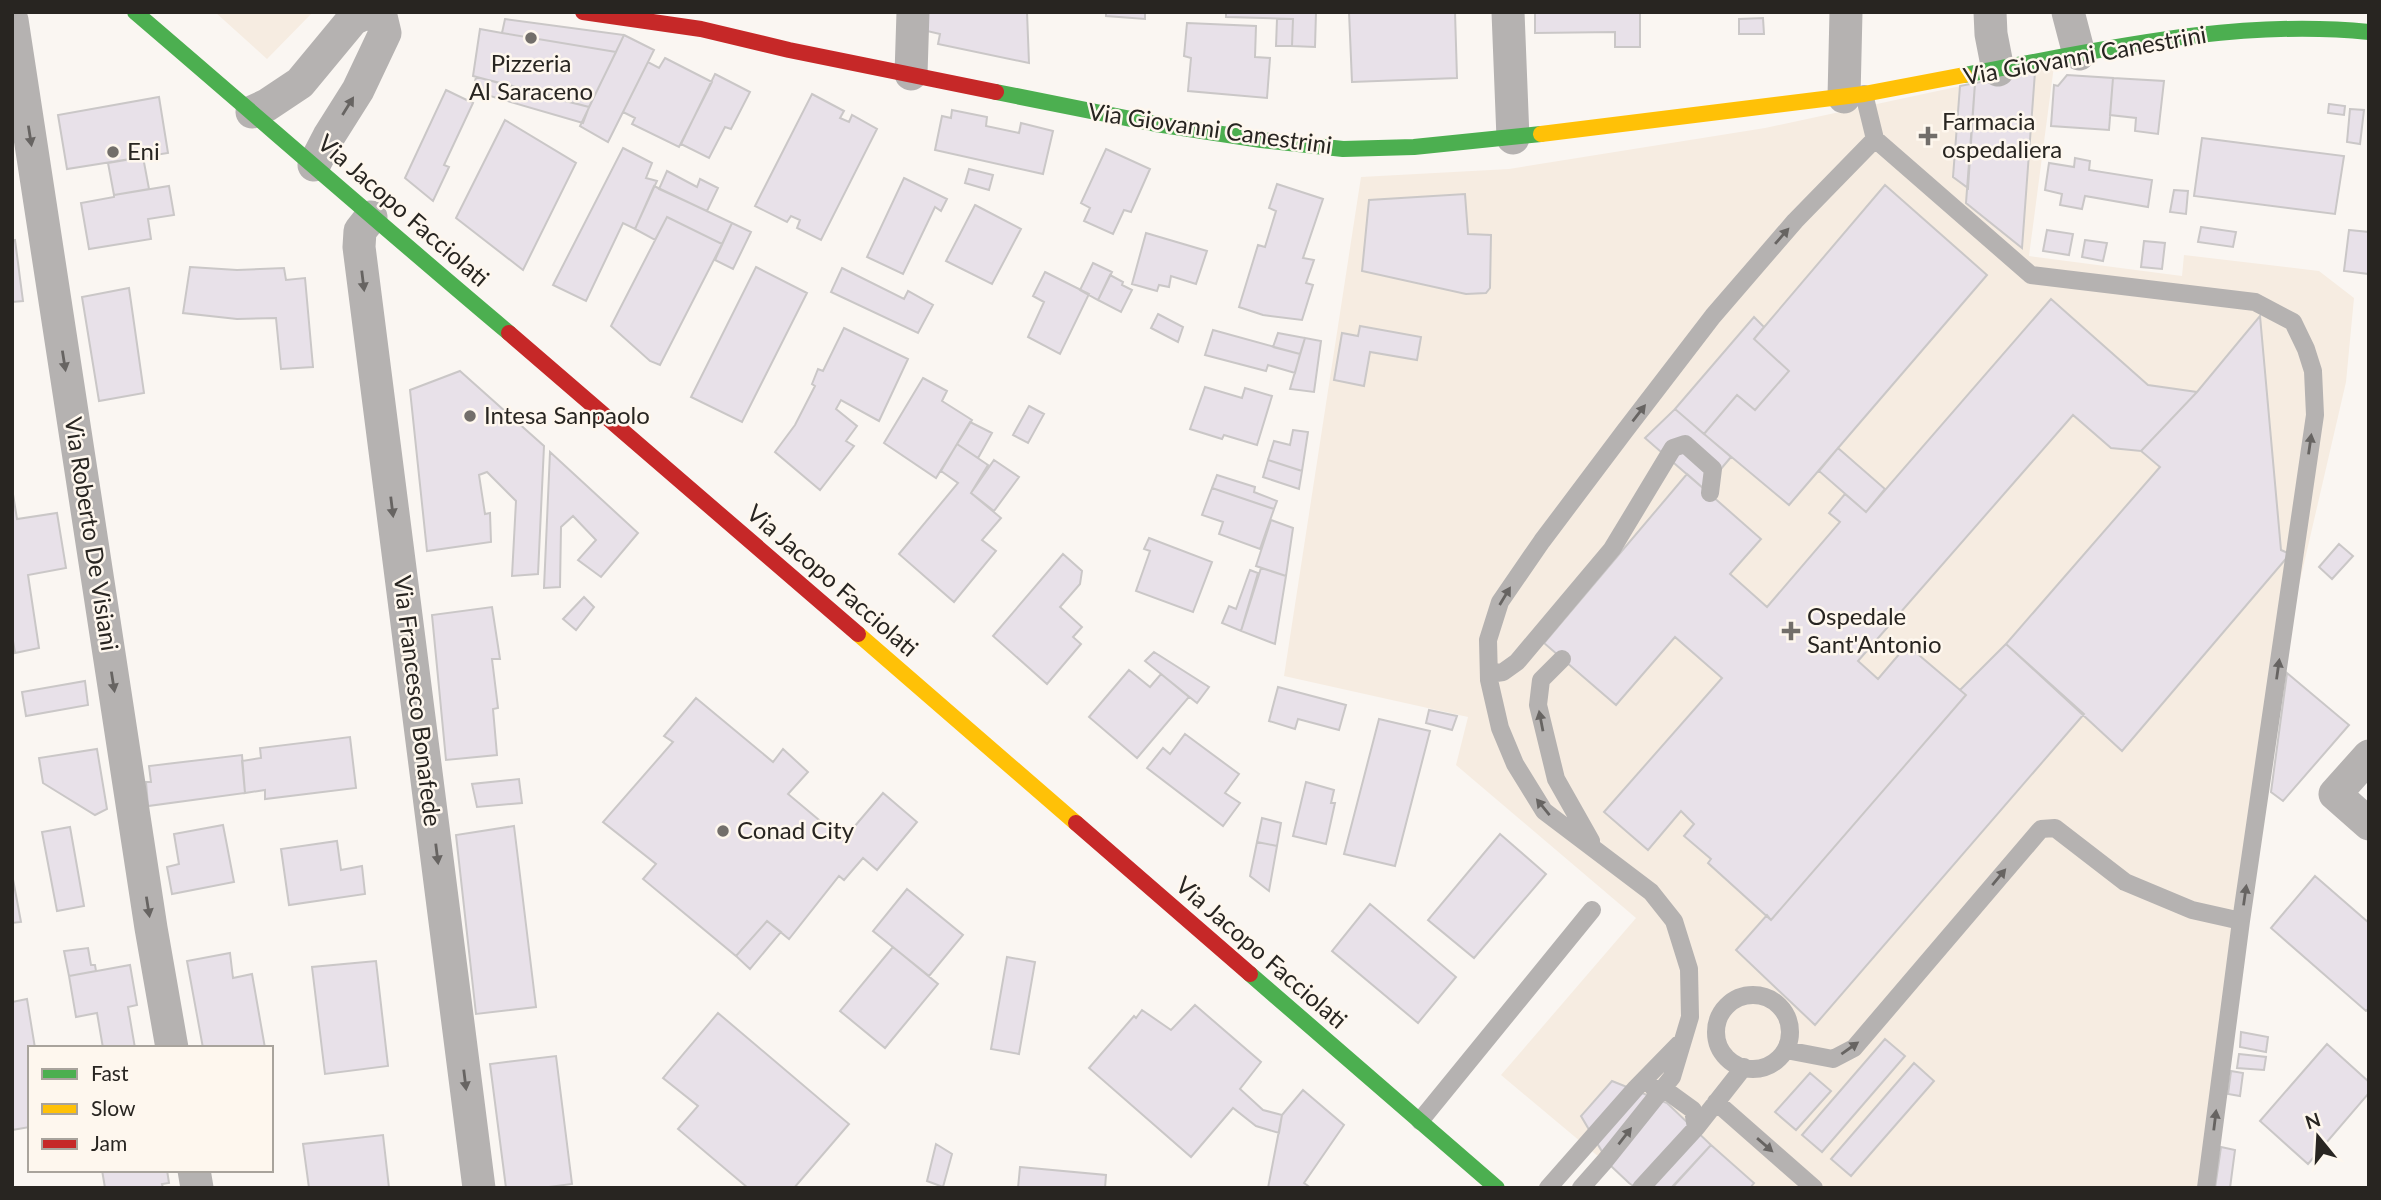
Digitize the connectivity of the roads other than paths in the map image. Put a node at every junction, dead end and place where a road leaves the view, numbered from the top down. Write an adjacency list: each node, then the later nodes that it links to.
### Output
1 (135, 12): 17 (main road, Via Jacopo Facciolati)
2 (368, 12): 15 (street)
3 (380, 12): 21 (street, one-way to 3)
4 (583, 12): 14 (main road, Via Giovanni Canestrini)
5 (913, 12): 14 (street)
6 (1508, 12): 19 (street)
7 (1846, 12): 16 (street)
8 (1990, 12): 13 (street)
9 (2068, 12): 12 (street)
10 (12, 20): 34 (street, Via Roberto De Visiani, one-way to 34)
11 (2369, 32): 12 (main road, Via Giovanni Canestrini)
12 (2079, 54): 13 (main road, Via Giovanni Canestrini)
13 (1998, 70): 16 (main road, Via Giovanni Canestrini)
14 (911, 74): 19 (main road, Via Giovanni Canestrini)
15 (300, 83): 17 (street); 18 (street)
16 (1854, 96): 19 (main road, Via Giovanni Canestrini); 20 (lane)
17 (252, 112): 18 (main road, Via Jacopo Facciolati)
18 (281, 137): 21 (main road, Via Jacopo Facciolati)
19 (1513, 138)
20 (1875, 139): 25 (lane, one-way to 20); 30 (lane, one-way to 20)
21 (314, 165): 22 (main road, Via Jacopo Facciolati)
22 (371, 217): 40 (main road, Via Jacopo Facciolati); 42 (street, Via Francesco Bonafede, one-way to 42)
23 (1710, 493): 25 (lane)
24 (1562, 659): 28 (lane, one-way to 24)
25 (1489, 674): 28 (lane, one-way to 25)
26 (2369, 756): 27 (street)
27 (2369, 824)
28 (1596, 850): 31 (lane)
29 (1592, 910): 40 (lane)
30 (2241, 921): 35 (lane, one-way to 30); 48 (lane, one-way to 30)
31 (1690, 1017): 32 (lane); 33 (lane)
32 (1717, 1023): 35 (lane); 36 (lane)
33 (1682, 1042): 37 (lane); 38 (lane)
34 (172, 1046)
35 (1786, 1050): 36 (lane)
36 (1744, 1067): 39 (lane)
37 (1636, 1088): 38 (lane); 44 (lane)
38 (1664, 1089): 41 (lane); 45 (lane, one-way to 38)
39 (1716, 1102): 41 (lane); 47 (lane, one-way to 47)
40 (1420, 1121): 43 (main road, Via Jacopo Facciolati)
41 (1696, 1128): 46 (lane)
42 (479, 1188)
43 (1497, 1188)
44 (1548, 1188)
45 (1581, 1188)
46 (1641, 1188)
47 (1814, 1188)
48 (2206, 1188)

